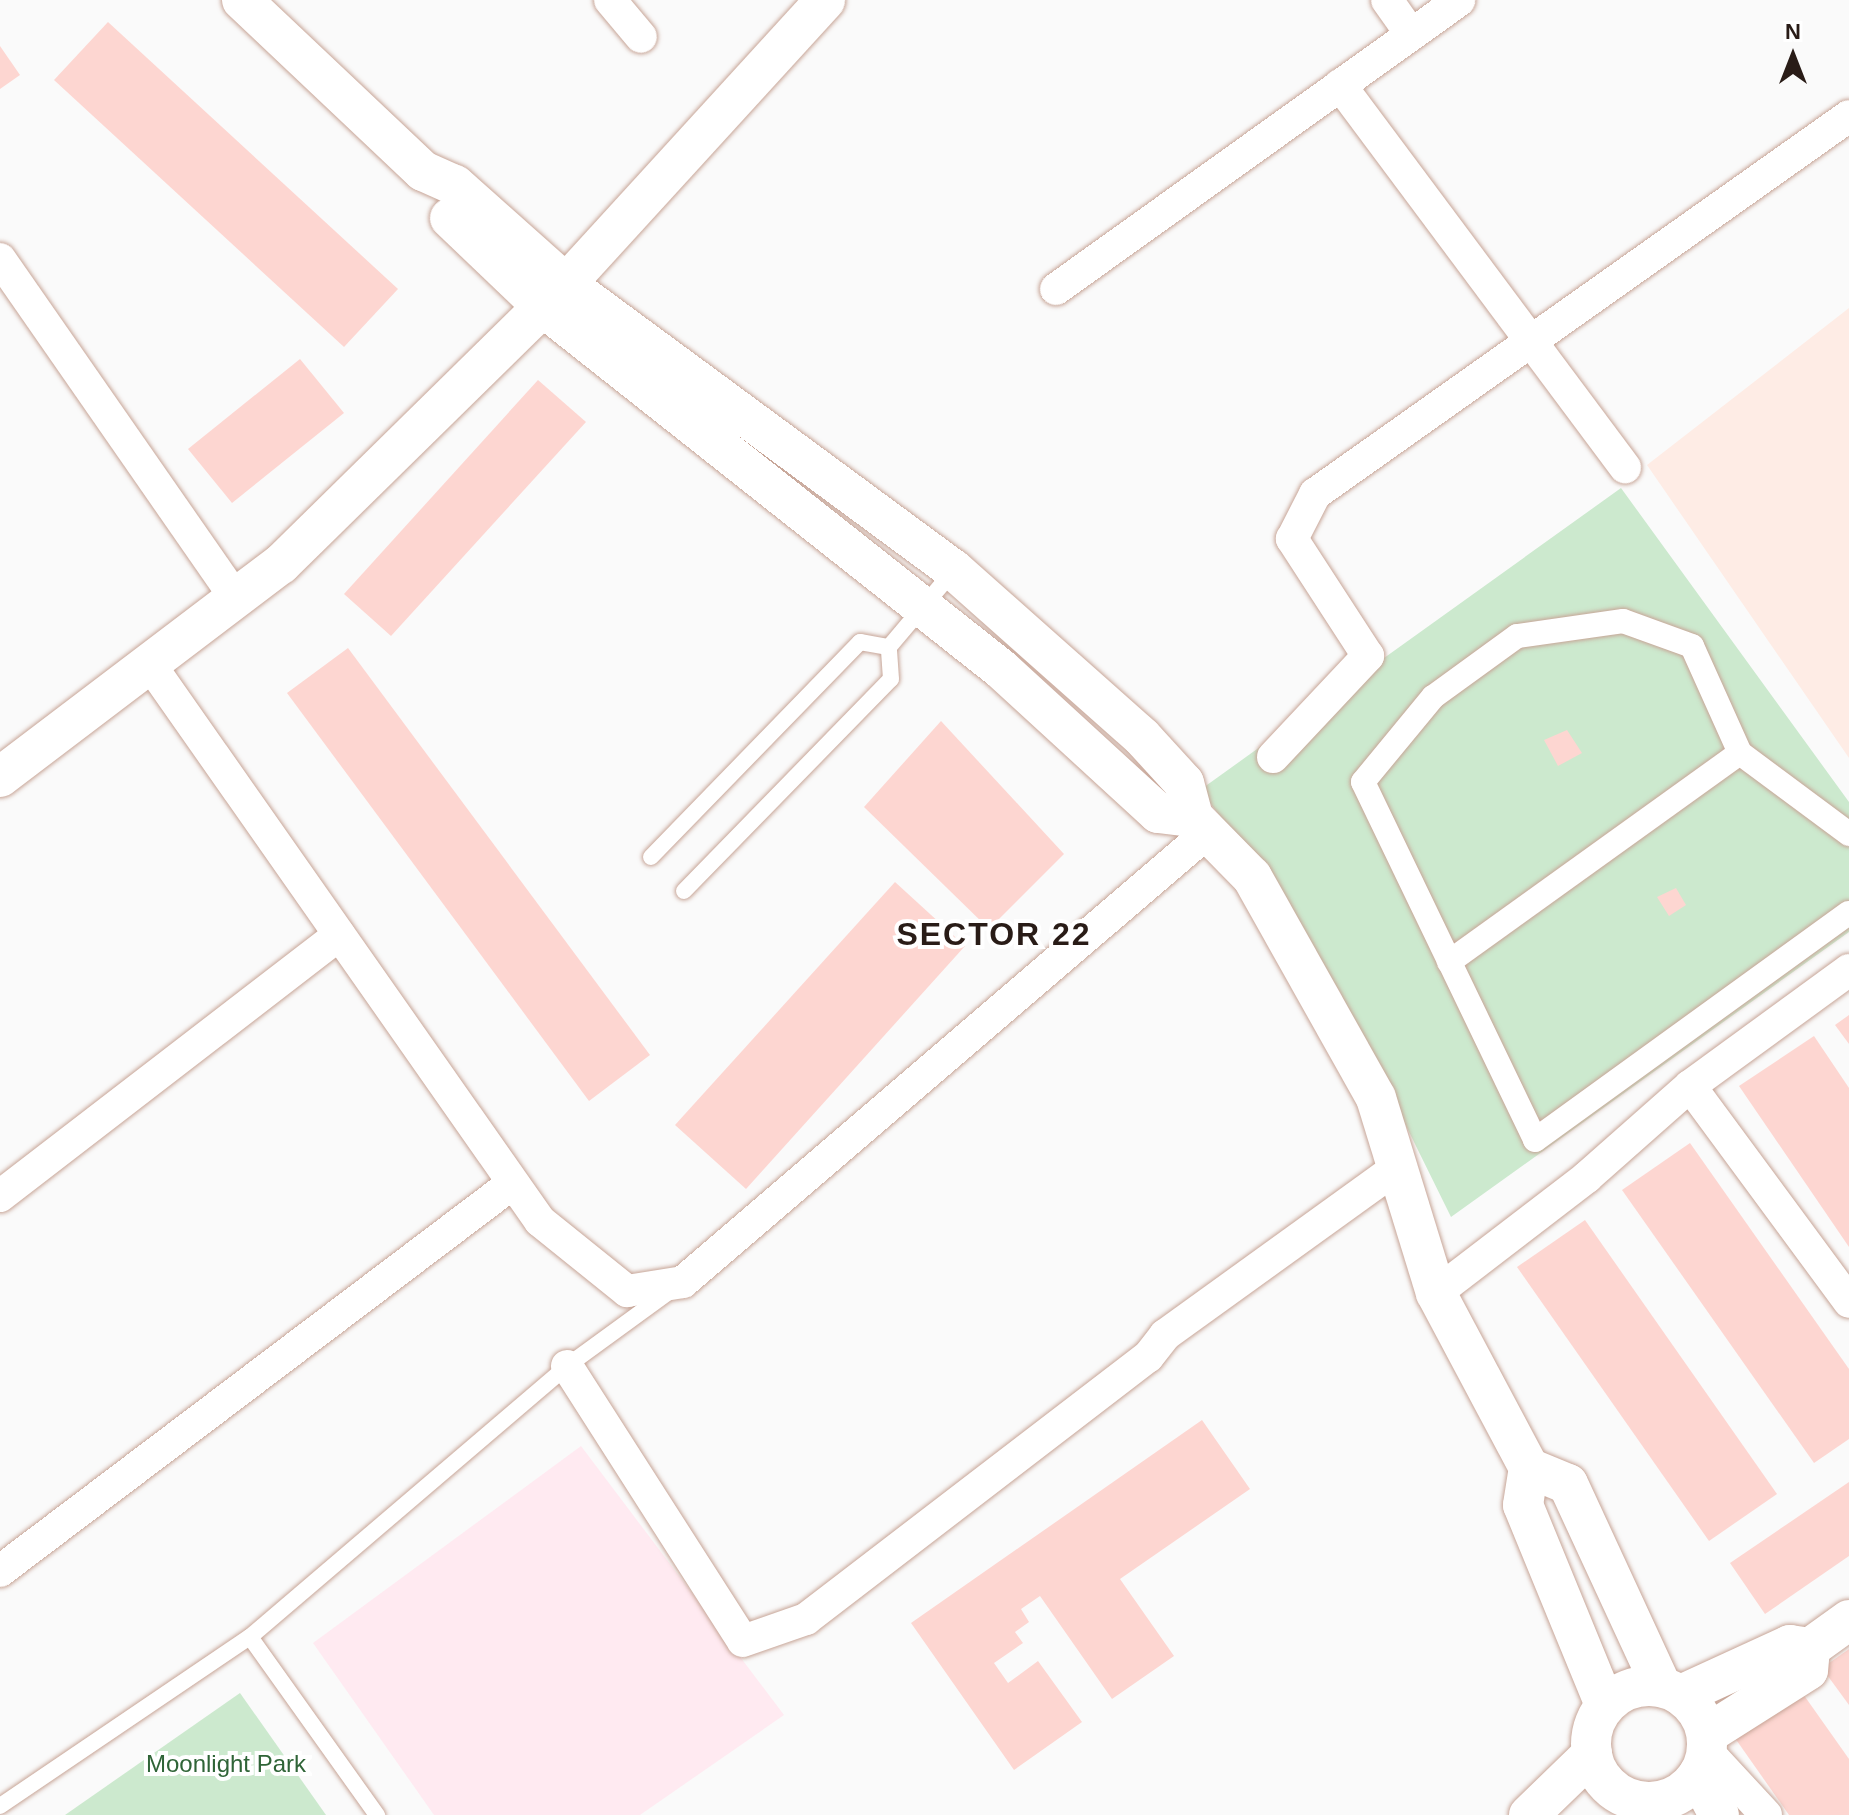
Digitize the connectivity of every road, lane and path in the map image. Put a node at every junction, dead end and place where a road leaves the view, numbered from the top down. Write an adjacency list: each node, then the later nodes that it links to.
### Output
1 (242, 0): 12 (street)
2 (610, 0): 7 (street)
3 (825, 0): 12 (street)
4 (1387, 0): 6 (street)
5 (1459, 0): 6 (street)
6 (1411, 34): 8 (street)
7 (641, 37)
8 (1340, 85): 11 (street); 13 (street)
9 (1849, 116): 13 (street)
10 (0, 259): 16 (street)
11 (1056, 289)
12 (554, 295): 15 (street); 16 (street); 17 (street)
13 (1532, 341): 14 (street); 21 (street)
14 (1625, 467)
15 (954, 570): 17 (lane); 23 (street)
16 (236, 598): 19 (street)
17 (923, 607): 18 (lane); 23 (street)
18 (889, 647): 25 (lane); 26 (lane)
19 (149, 663): 22 (street); 28 (street)
20 (1740, 753): 24 (street); 29 (street); 29 (street)
21 (1273, 757)
22 (0, 777)
23 (1200, 824): 32 (street); 35 (street)
24 (1849, 834)
25 (651, 857)
26 (684, 891)
27 (1849, 913): 29 (street)
28 (339, 935): 33 (street); 34 (street)
29 (1449, 962)
30 (1849, 970): 31 (street)
31 (1690, 1086): 36 (street); 37 (street)
32 (1398, 1167): 36 (street); 38 (street)
33 (513, 1183): 35 (street); 40 (street)
34 (0, 1196)
35 (683, 1282): 38 (lane)
36 (1436, 1293): 39 (street)
37 (1849, 1302)
38 (567, 1366): 42 (lane)
39 (1529, 1468): 44 (street); 45 (street)
40 (0, 1571)
41 (1849, 1620): 43 (street)
42 (250, 1637): 48 (lane); 50 (lane)
43 (1810, 1648): 44 (street); 47 (street)
44 (1671, 1691): 45 (street); 47 (street)
45 (1605, 1705): 46 (street)
46 (1592, 1754): 49 (street); 51 (street)
47 (1704, 1754): 49 (street); 52 (street); 53 (street)
48 (0, 1806)
49 (1629, 1806)
50 (377, 1815)
51 (1529, 1815)
52 (1719, 1815)
53 (1766, 1815)

